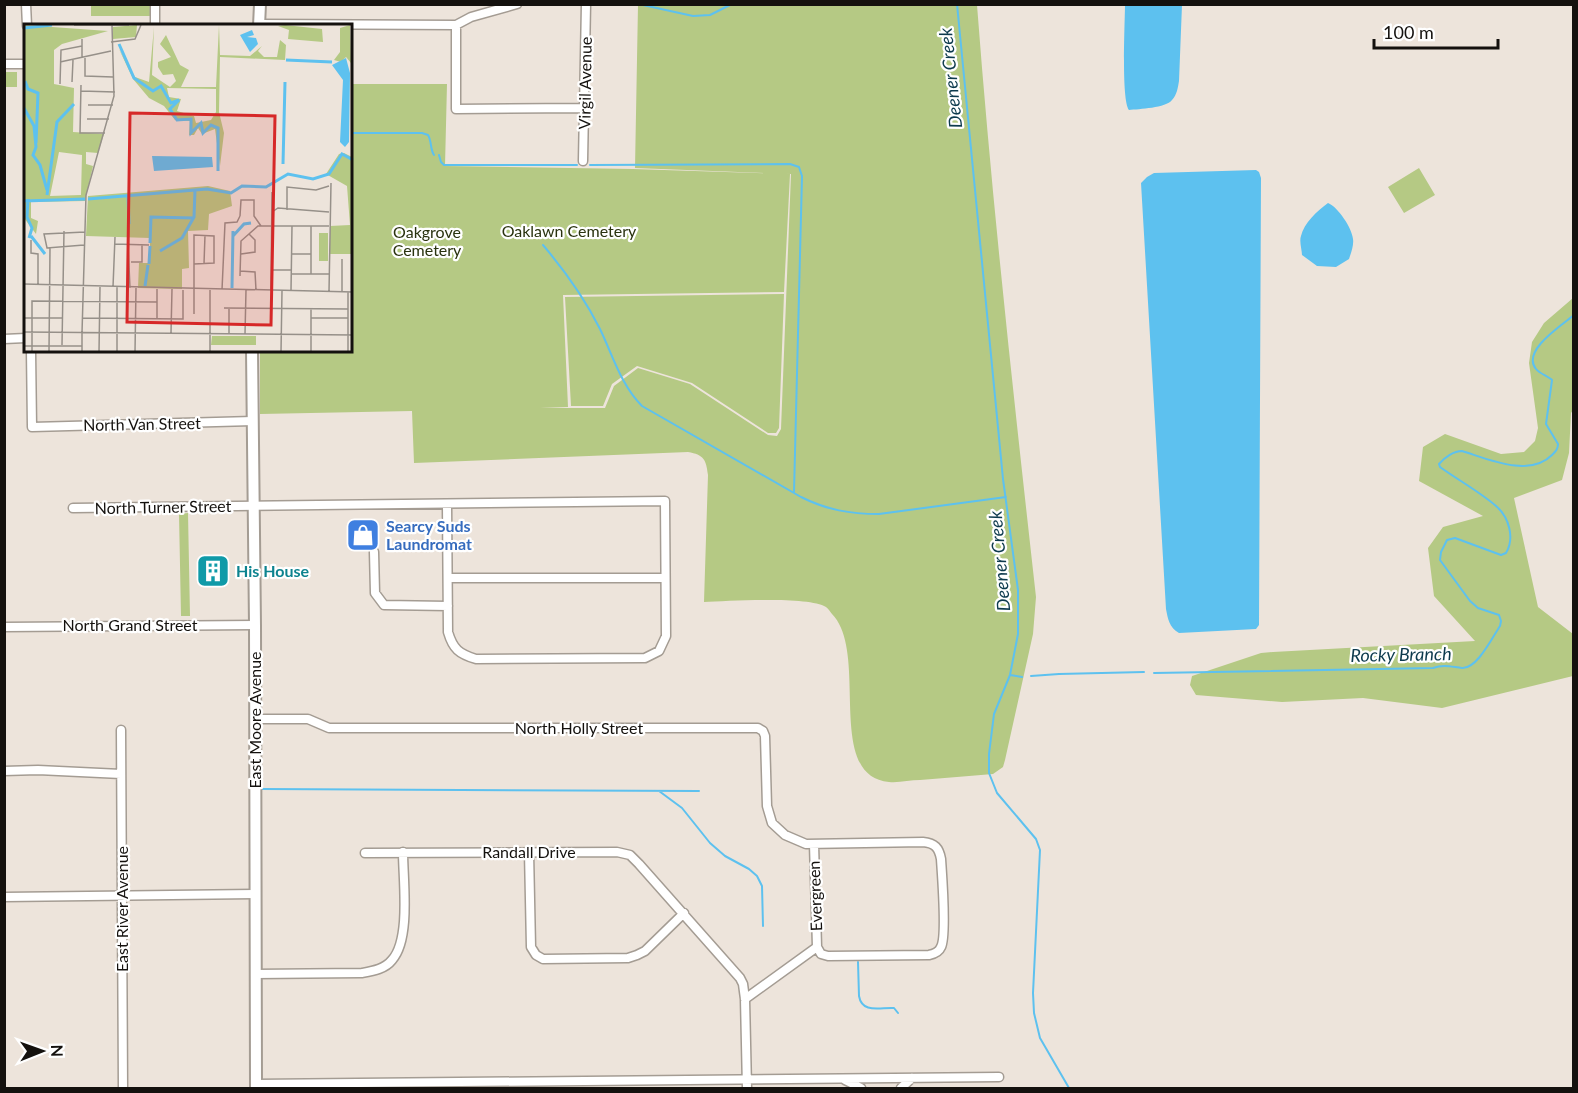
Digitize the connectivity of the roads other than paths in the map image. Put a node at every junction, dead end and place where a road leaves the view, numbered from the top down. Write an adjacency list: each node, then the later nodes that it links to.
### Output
1 (26, 4): 6 (street)
2 (154, 4): 7 (street)
3 (260, 4): 8 (street)
4 (517, 4): 10 (street)
5 (586, 4): 13 (street, Virgil Avenue)
6 (27, 24)
7 (155, 24)
8 (260, 24)
9 (352, 25): 10 (street)
10 (456, 25): 13 (street)
11 (4, 64): 12 (street)
12 (24, 64)
13 (584, 108): 14 (street, Virgil Avenue)
14 (583, 161)
15 (24, 338): 16 (street)
16 (4, 339)
17 (31, 352): 19 (street, North Van Street)
18 (252, 352): 19 (street, East Moore Avenue)
19 (252, 421): 21 (street, East Moore Avenue)
20 (447, 504): 21 (street, North Turner Street); 24 (street); 25 (street, North Turner Street)
21 (254, 506): 22 (street, North Turner Street); 27 (street, East Moore Avenue)
22 (73, 508)
23 (374, 552): 26 (street)
24 (448, 578): 25 (street); 26 (street)
25 (665, 578): 26 (street)
26 (448, 606)
27 (255, 625): 28 (street, North Grand Street); 29 (street, East Moore Avenue)
28 (4, 627)
29 (255, 719): 33 (street, North Holly Street); 37 (street, East Moore Avenue)
30 (121, 730): 32 (street, East River Avenue)
31 (4, 771): 32 (street)
32 (121, 774): 38 (street, East River Avenue)
33 (814, 844): 41 (street, Evergreen); 41 (street, North Holly Street)
34 (365, 852): 35 (street, Randall Drive)
35 (403, 852): 36 (street, Randall Drive); 42 (street)
36 (529, 852): 40 (street, Randall Drive); 40 (street)
37 (255, 894): 38 (street); 42 (street, East Moore Avenue)
38 (122, 896): 39 (street); 50 (street, East River Avenue)
39 (4, 897)
40 (684, 913): 43 (street, Randall Drive)
41 (817, 948): 43 (street)
42 (255, 974): 49 (street, East Moore Avenue)
43 (745, 999): 47 (street, Randall Drive)
44 (999, 1077): 45 (street)
45 (912, 1078): 46 (street); 52 (street)
46 (842, 1079): 47 (street); 51 (street)
47 (746, 1084): 48 (street)
48 (416, 1085): 49 (street)
49 (256, 1086)
50 (123, 1089)
51 (861, 1089)
52 (901, 1089)

